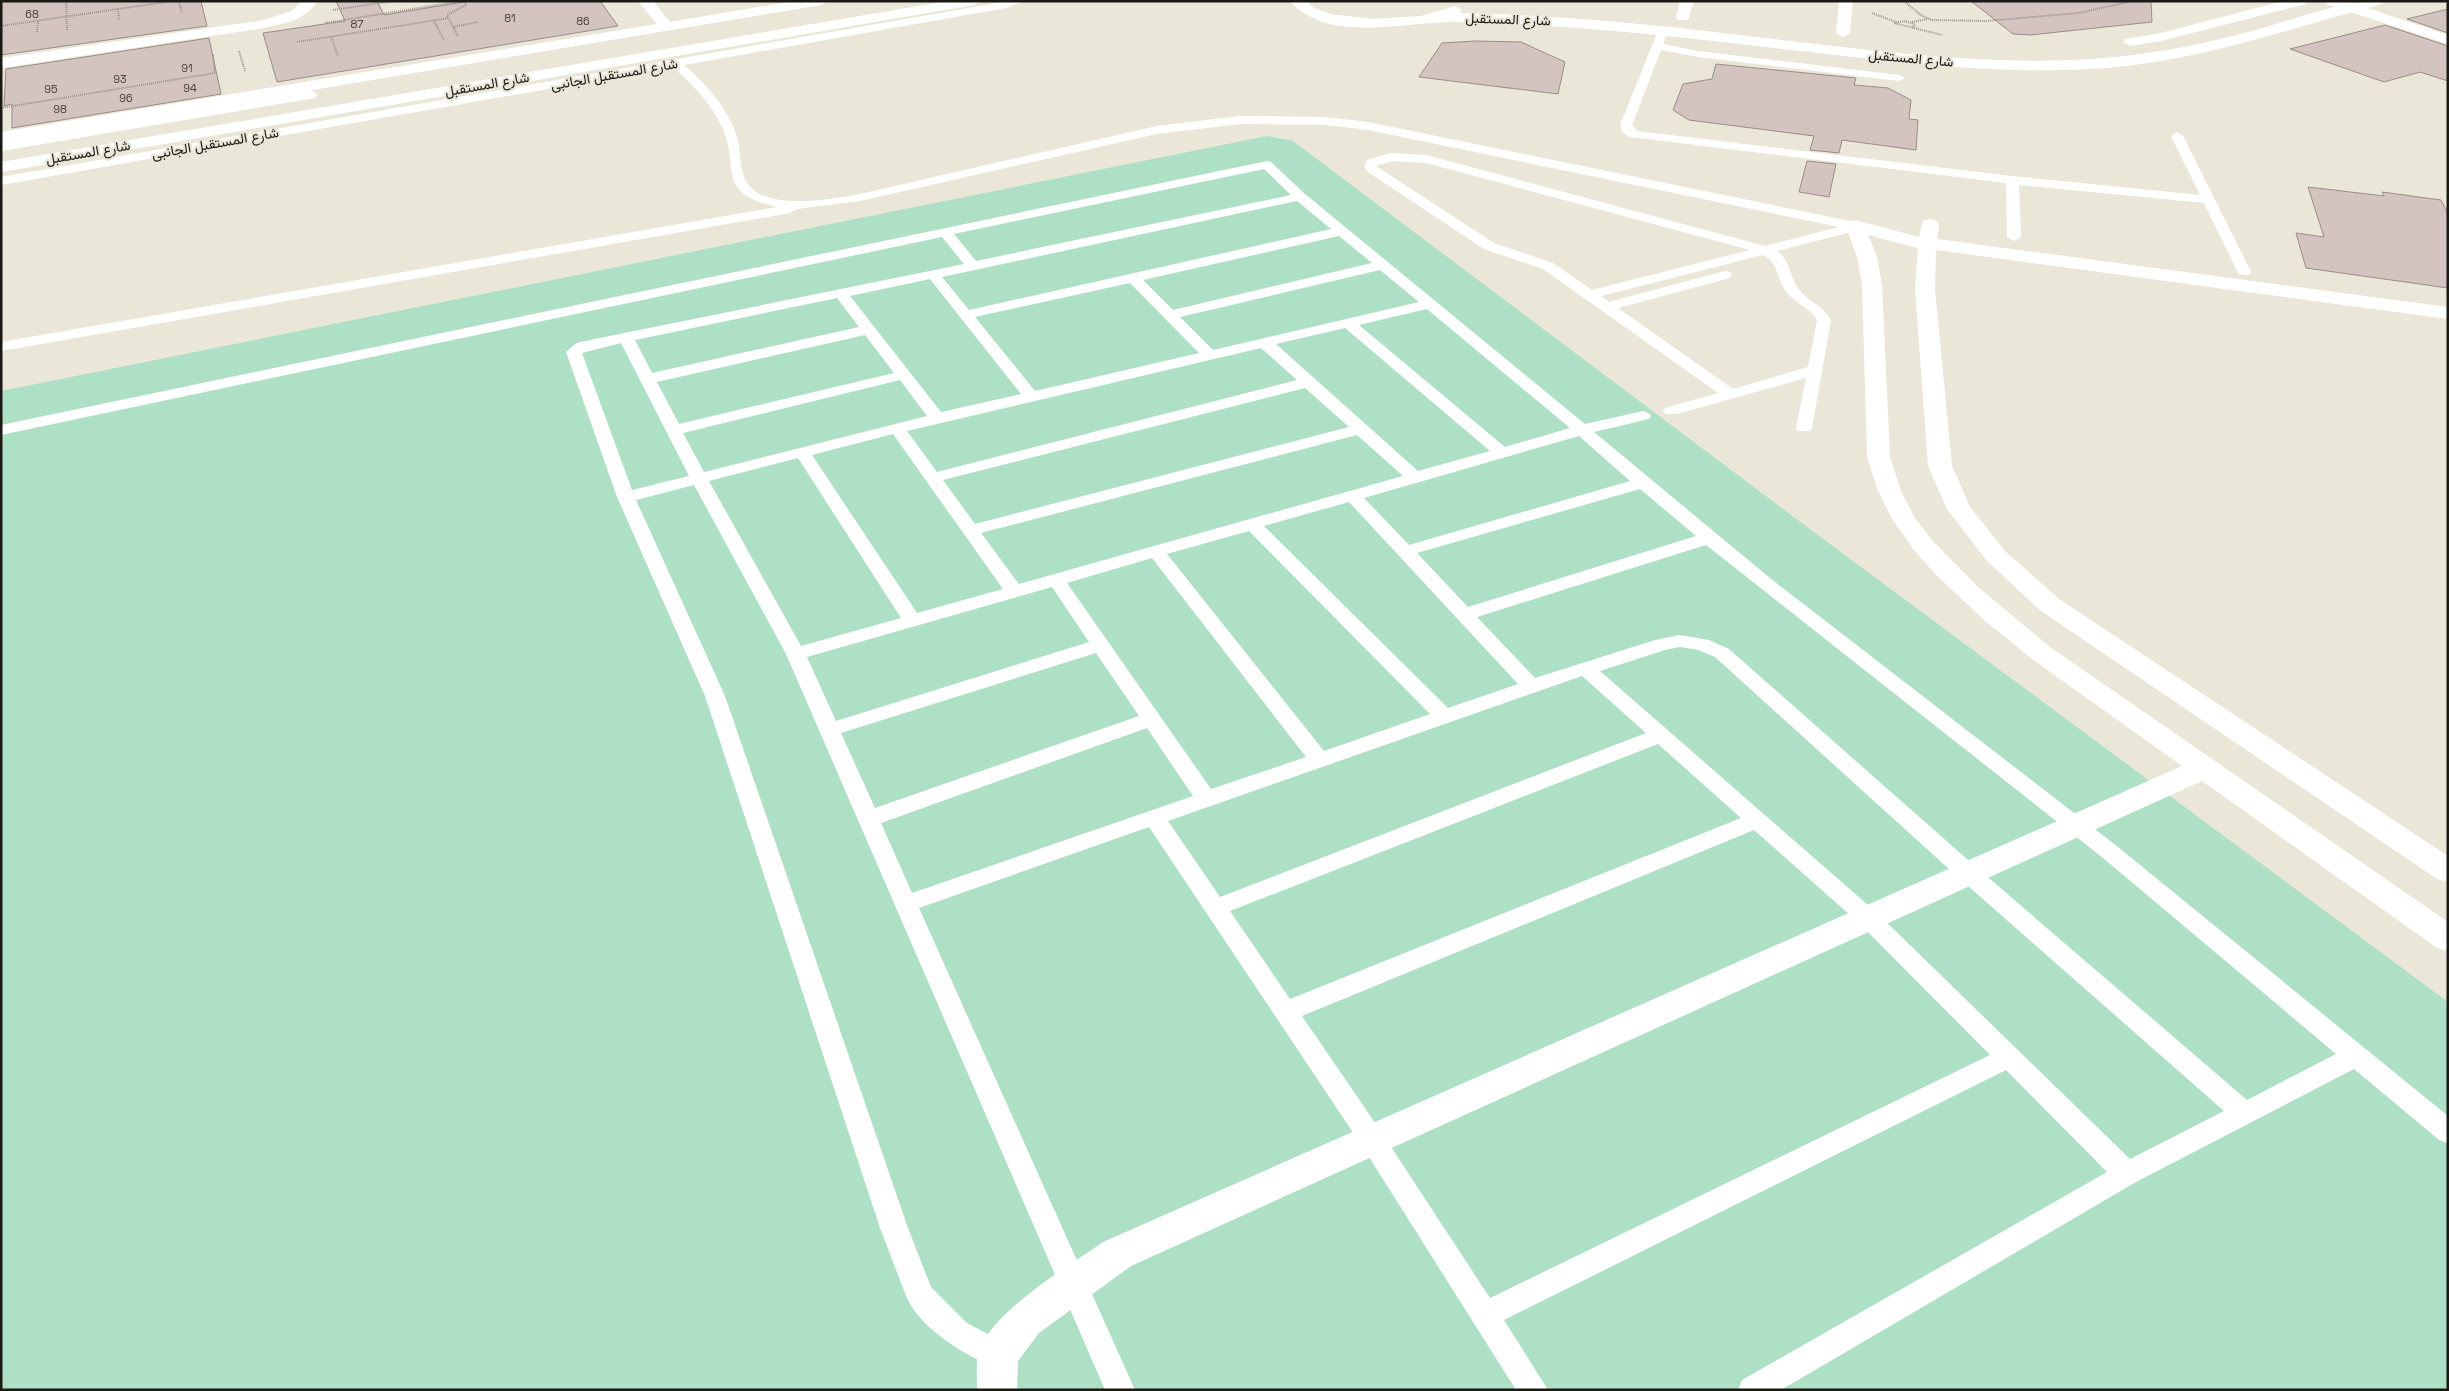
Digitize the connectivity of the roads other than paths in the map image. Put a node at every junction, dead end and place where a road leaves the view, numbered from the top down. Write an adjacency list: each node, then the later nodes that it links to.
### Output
1 (310, 1): 30 (street)
2 (645, 1): 20 (street)
3 (883, 1): 29 (street, شارع المستقبل)
4 (974, 1): 28 (street, شارع المستقبل)
5 (1020, 1): 28 (lane, شارع المستقبل الجانبى)
6 (1284, 1): 14 (street)
7 (1462, 1): 18 (street)
8 (1687, 1): 17 (street)
9 (1846, 1): 23 (street)
10 (2301, 1): 26 (street)
11 (2331, 1): 15 (street)
12 (2377, 1): 15 (street, شارع المستقبل)
13 (816, 2): 20 (street)
14 (1299, 3): 18 (street)
15 (2351, 8): 21 (street, شارع المستقبل); 25 (street)
16 (1664, 15): 17 (street)
17 (1683, 16): 19 (street)
18 (1438, 17): 21 (street, شارع المستقبل)
19 (1702, 18)
20 (667, 27): 35 (street)
21 (1663, 31): 27 (lane)
22 (1824, 32): 23 (street, شارع المستقبل)
23 (1843, 34): 24 (street, شارع المستقبل)
24 (1858, 35)
25 (2448, 40)
26 (2115, 44)
27 (1657, 46): 32 (lane); 40 (lane)
28 (672, 58): 31 (street, شارع المستقبل); 33 (lane, شارع المستقبل الجانبى); 43 (lane)
29 (514, 62): 31 (street); 36 (street, شارع المستقبل)
30 (1, 63)
31 (525, 77): 33 (street, شارع المستقبل)
32 (1899, 78)
33 (418, 102): 37 (street, شارع المستقبل)
34 (2177, 136): 42 (lane)
35 (1, 137)
36 (1, 146)
37 (64, 163): 38 (street, شارع المستقبل); 39 (lane)
38 (1, 167)
39 (1, 180)
40 (2012, 180): 42 (lane); 49 (lane)
41 (1300, 197): 45 (lane); 46 (lane); 53 (lane)
42 (2208, 200): 54 (lane)
43 (817, 204): 44 (lane); 69 (lane)
44 (1855, 226): 47 (street); 50 (lane); 112 (street)
45 (944, 231): 53 (lane); 83 (lane)
46 (1342, 231): 52 (lane); 56 (lane)
47 (1936, 232): 62 (street); 118 (street)
48 (1977, 232): 49 (street)
49 (2014, 237): 54 (street)
50 (1766, 250): 51 (lane); 58 (lane); 58 (lane)
51 (1779, 260): 61 (lane); 71 (lane)
52 (1383, 265): 60 (lane); 64 (lane)
53 (974, 266): 55 (lane)
54 (2244, 272): 59 (street)
55 (933, 274): 57 (lane); 63 (lane)
56 (1133, 278): 63 (lane); 64 (lane)
57 (840, 294): 66 (lane); 67 (lane)
58 (1589, 295): 61 (lane)
59 (2448, 297)
60 (1431, 304): 65 (lane); 85 (lane)
61 (1606, 307): 75 (lane)
62 (2448, 313)
63 (966, 315): 76 (lane)
64 (1170, 315): 70 (lane)
65 (1348, 323): 68 (lane); 87 (lane)
66 (868, 330): 72 (lane); 73 (lane)
67 (626, 338): 73 (lane); 93 (lane)
68 (1264, 342): 70 (lane); 74 (lane)
69 (1, 347)
70 (1210, 355): 76 (lane)
71 (1815, 370): 75 (lane); 81 (lane)
72 (903, 375): 79 (lane); 84 (lane)
73 (648, 379): 84 (lane)
74 (1309, 382): 82 (lane); 89 (lane)
75 (1730, 394): 77 (lane)
76 (1032, 396): 79 (lane)
77 (1671, 410)
78 (1643, 416): 85 (lane)
79 (937, 418): 80 (lane)
80 (897, 428): 86 (lane); 89 (lane)
81 (1804, 428)
82 (1360, 429): 90 (lane); 95 (lane)
83 (1, 430)
84 (674, 430): 88 (lane)
85 (1582, 430): 87 (lane); 91 (lane)
86 (802, 452): 88 (lane); 102 (lane)
87 (1502, 453): 90 (lane)
88 (699, 478): 93 (lane); 104 (lane)
89 (932, 478): 95 (lane)
90 (1415, 478): 92 (lane)
91 (1641, 483): 96 (lane); 97 (lane)
92 (1353, 496): 94 (lane); 97 (lane)
93 (626, 497): 133 (lane)
94 (1253, 524): 98 (lane); 107 (lane)
95 (970, 530): 100 (lane)
96 (1709, 538): 101 (lane); 117 (lane)
97 (1406, 551): 101 (lane)
98 (1156, 552): 99 (lane); 111 (lane)
99 (1057, 581): 100 (lane); 103 (lane)
100 (1015, 592): 102 (lane)
101 (1465, 614): 106 (lane)
102 (913, 621): 104 (lane)
103 (1101, 645): 108 (lane); 109 (lane)
104 (796, 654): 109 (lane)
105 (1585, 668): 106 (lane); 110 (lane); 119 (lane)
106 (1532, 686): 107 (lane)
107 (1444, 716): 111 (lane)
108 (1151, 718): 113 (lane); 115 (lane)
109 (829, 730): 115 (lane)
110 (1661, 735): 116 (lane); 121 (lane)
111 (1319, 759): 113 (lane)
112 (2205, 768): 117 (street); 123 (street)
113 (1206, 798): 114 (lane)
114 (1153, 816): 120 (lane); 121 (lane)
115 (868, 819): 120 (lane)
116 (1757, 820): 122 (lane); 124 (lane)
117 (2076, 825): 119 (street); 125 (lane)
118 (2448, 872)
119 (1968, 873): 122 (street); 127 (lane)
120 (904, 904): 131 (lane)
121 (1215, 908): 124 (lane)
122 (1868, 918): 126 (lane); 129 (street)
123 (2448, 938)
124 (1286, 1012): 129 (lane)
125 (2356, 1056): 127 (lane); 128 (lane)
126 (2009, 1058): 130 (lane); 132 (lane)
127 (2246, 1114): 130 (lane)
128 (2448, 1132)
129 (1372, 1138): 131 (street); 132 (lane)
130 (2127, 1174): 137 (lane)
131 (1075, 1283): 133 (street); 135 (lane)
132 (1485, 1315): 136 (lane)
133 (998, 1355): 134 (street)
134 (997, 1390)
135 (1120, 1390)
136 (1533, 1390)
137 (1753, 1390)

